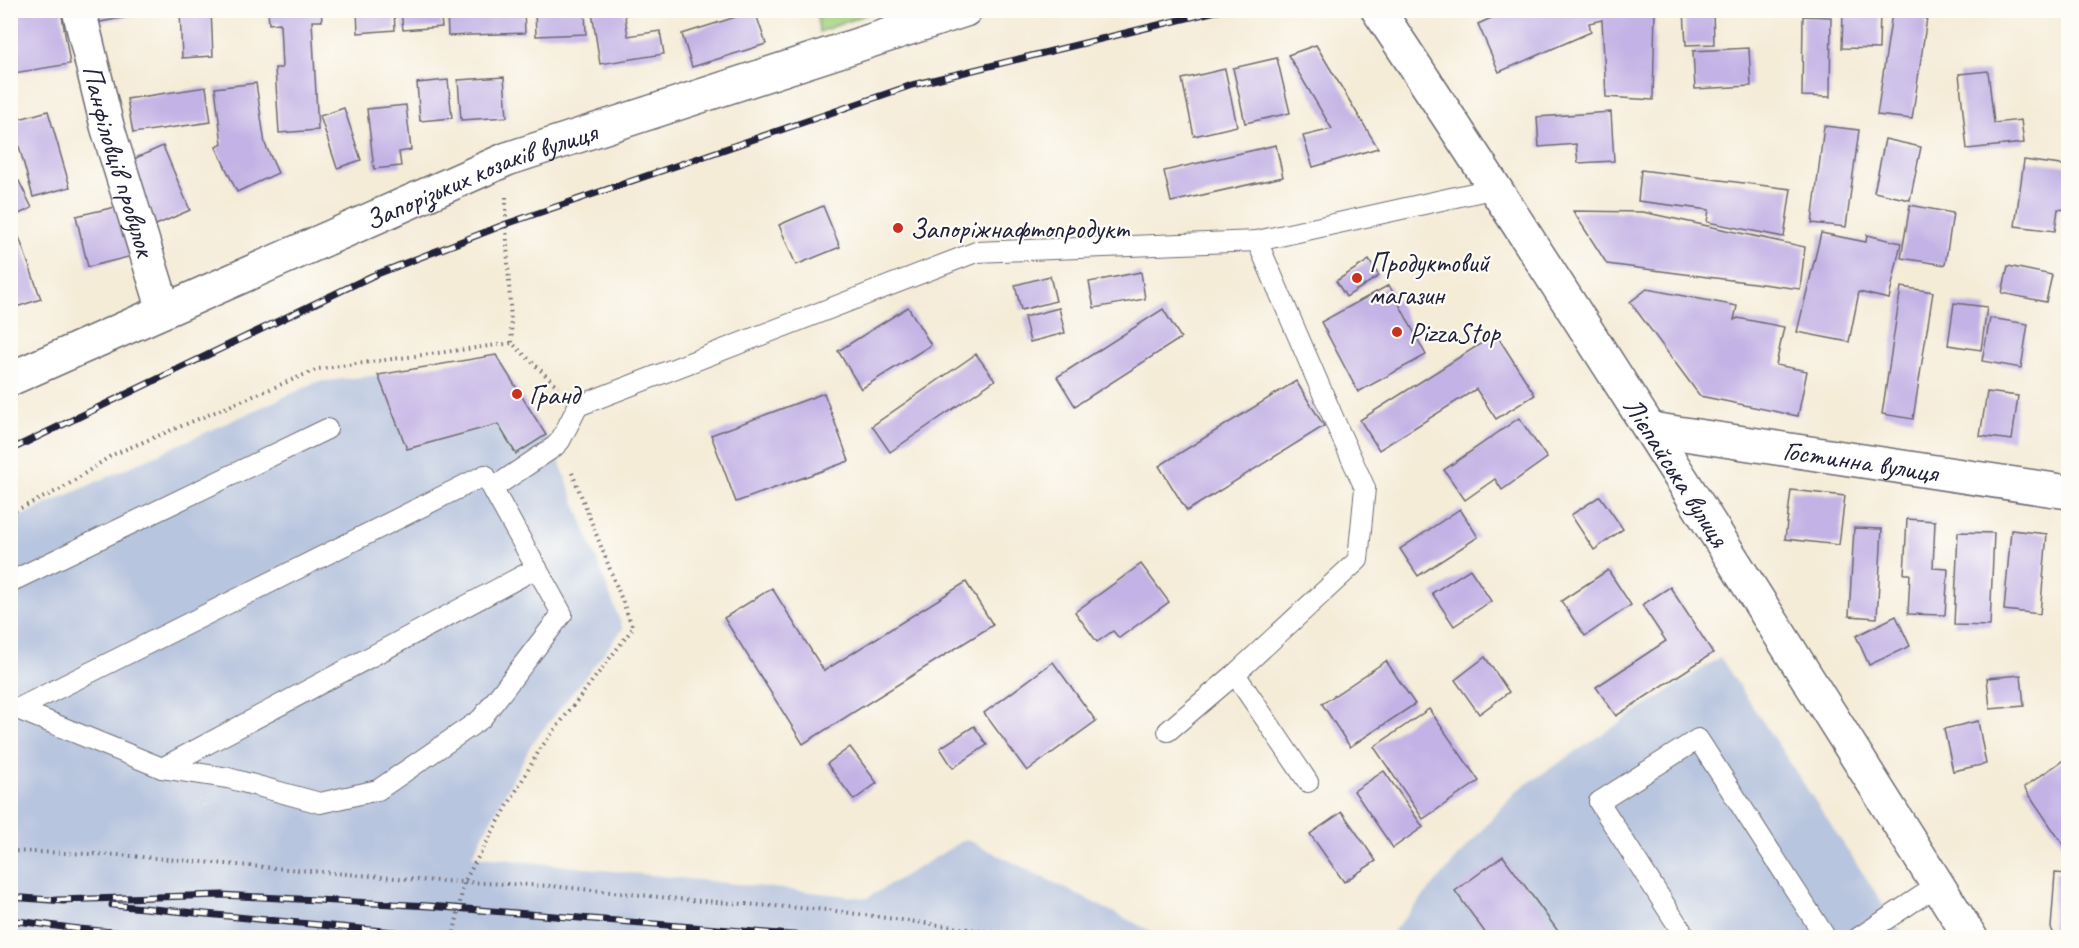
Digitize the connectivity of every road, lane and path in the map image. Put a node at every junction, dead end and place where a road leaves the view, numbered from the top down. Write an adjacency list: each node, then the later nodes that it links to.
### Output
1 (79, 10): 7 (main road, Панфіловців провулок)
2 (964, 10): 4 (main road, Запорізьких козаків вулиця)
3 (1378, 10): 5 (main road, Лієпайська вулиця)
4 (507, 159): 7 (main road, Запорізьких козаків вулиця); 8 (path)
5 (1496, 189): 6 (lane); 12 (main road, Лієпайська вулиця)
6 (1257, 241): 10 (lane); 19 (lane)
7 (164, 310): 9 (main road, Запорізьких козаків вулиця)
8 (512, 343): 10 (path); 16 (path)
9 (10, 379)
10 (578, 406): 13 (lane)
11 (327, 429): 18 (lane)
12 (1651, 429): 15 (main road, Гостинна вулиця); 26 (main road, Лієпайська вулиця)
13 (560, 441): 14 (lane); 25 (path)
14 (493, 488): 17 (lane); 20 (lane)
15 (2068, 492)
16 (10, 513)
17 (537, 568): 22 (lane); 22 (lane)
18 (10, 582)
19 (1235, 674): 21 (lane); 23 (lane)
20 (14, 707): 22 (lane)
21 (1168, 731)
22 (162, 768)
23 (1308, 782)
24 (10, 851): 25 (path)
25 (464, 882): 27 (path); 28 (path)
26 (1938, 885): 31 (lane); 32 (main road, Лієпайська вулиця)
27 (453, 938)
28 (1035, 938)
29 (1686, 938): 30 (lane)
30 (1826, 938)
31 (1858, 938)
32 (1971, 938)

